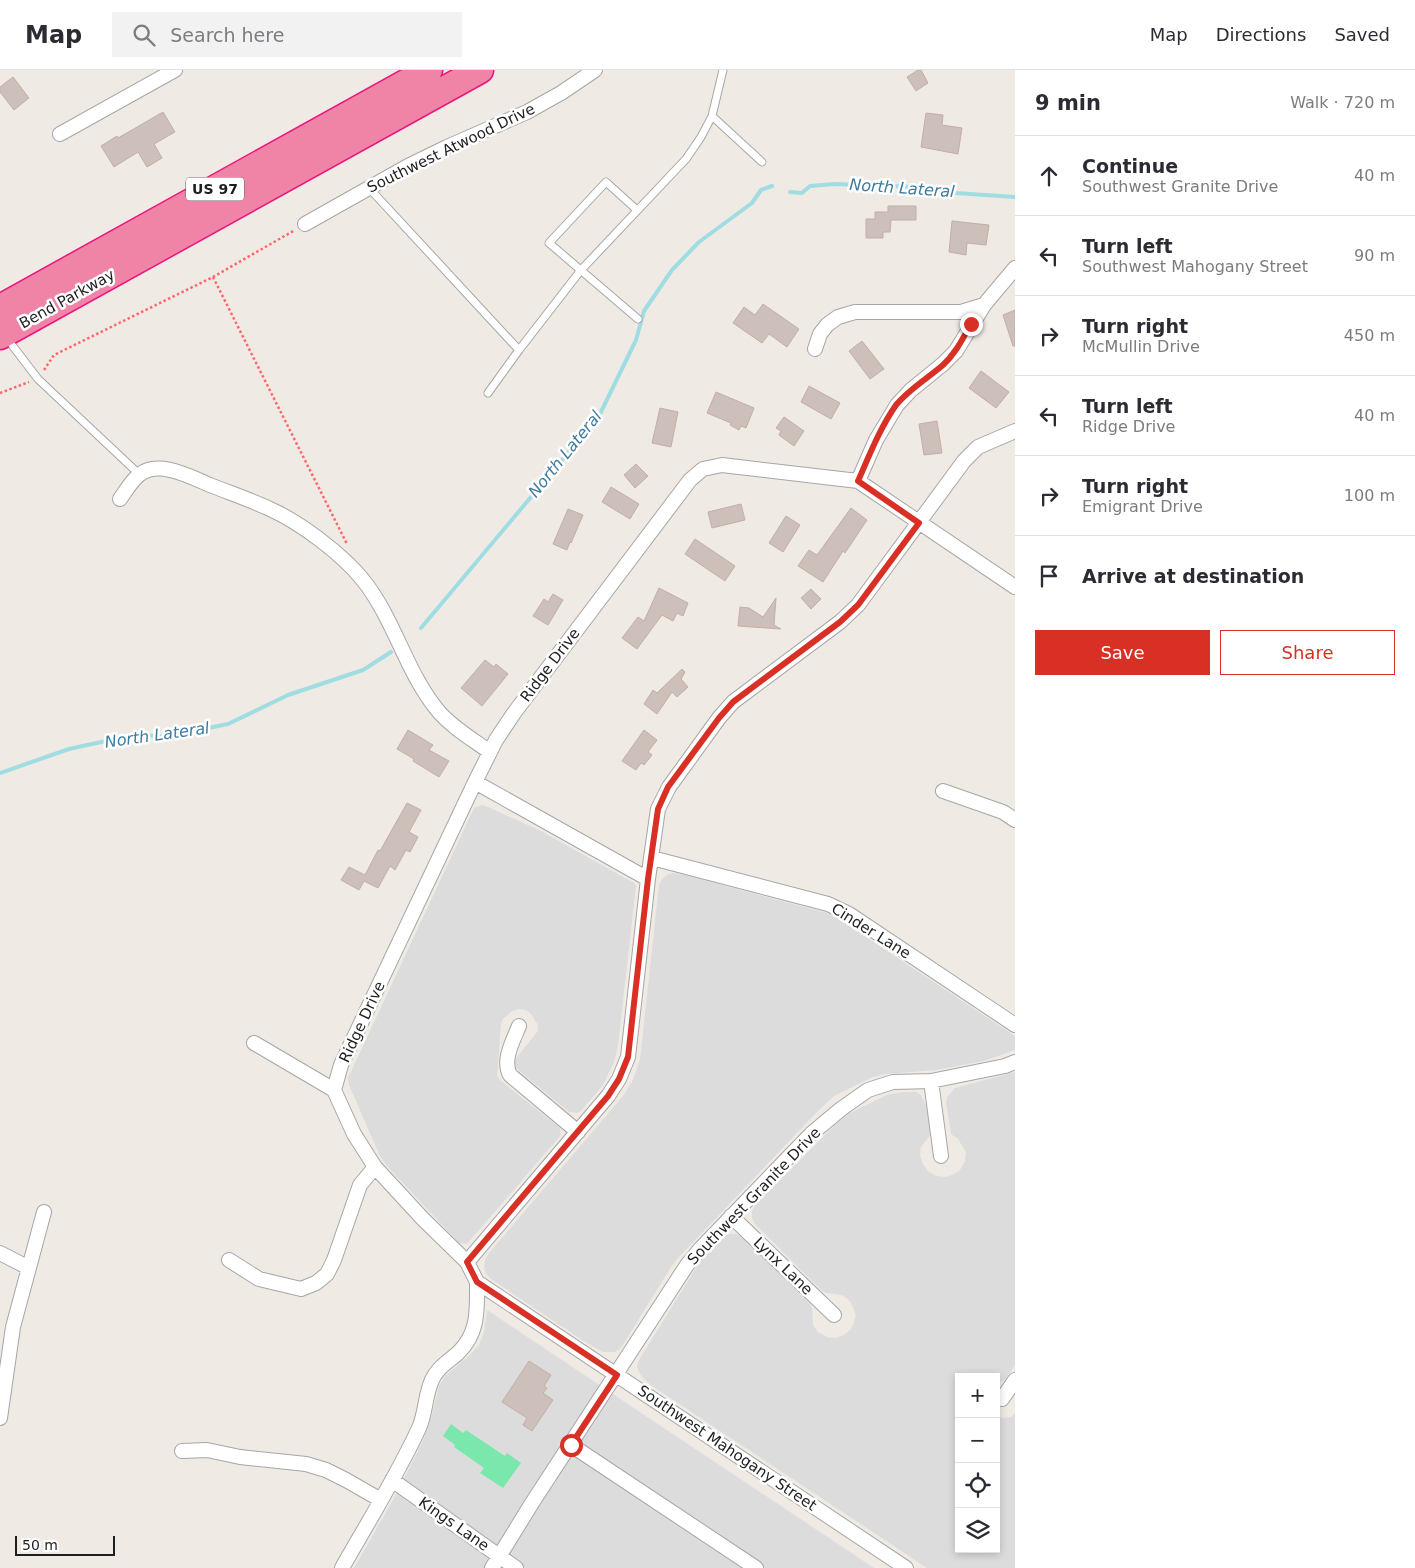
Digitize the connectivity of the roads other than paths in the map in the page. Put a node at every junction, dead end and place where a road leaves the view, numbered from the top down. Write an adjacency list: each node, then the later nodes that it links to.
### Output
1 (175, 70): 7 (street)
2 (429, 70): 15 (highway, US 97)
3 (480, 70): 17 (highway, US 97)
4 (595, 70): 9 (street, Southwest Atwood Drive)
5 (723, 70): 6 (lane)
6 (712, 116): 8 (lane); 10 (lane)
7 (60, 134)
8 (762, 162)
9 (370, 188): 11 (street, Southwest Atwood Drive); 19 (lane)
10 (637, 210): 13 (lane); 13 (lane)
11 (305, 224)
12 (1015, 268): 14 (street)
13 (581, 270): 16 (lane); 19 (lane)
14 (984, 304): 18 (street); 23 (street)
15 (0, 308)
16 (638, 319)
17 (4, 345): 22 (lane)
18 (815, 349)
19 (519, 350): 20 (lane)
20 (488, 393)
21 (1015, 431): 25 (street)
22 (139, 474): 24 (street); 27 (street)
23 (858, 481): 25 (street, Ridge Drive); 27 (street, Ridge Drive)
24 (120, 499)
25 (919, 523): 26 (street, Ridge Drive); 31 (street)
26 (1015, 587)
27 (490, 752): 28 (street, Ridge Drive)
28 (474, 782): 32 (street); 38 (street, Ridge Drive)
29 (943, 791): 30 (street)
30 (1015, 820)
31 (652, 858): 32 (street); 33 (street, Cinder Lane)
32 (648, 879): 39 (street)
33 (1015, 1025)
34 (518, 1026): 39 (street)
35 (254, 1043): 38 (street)
36 (1015, 1062): 37 (street, Southwest Granite Drive)
37 (931, 1081): 40 (street); 43 (street, Southwest Granite Drive)
38 (334, 1090): 41 (street, Southwest Mahogany Street)
39 (578, 1132): 46 (street)
40 (941, 1156)
41 (375, 1167): 45 (street); 46 (street, Southwest Mahogany Street)
42 (44, 1212): 47 (street)
43 (731, 1216): 49 (street, Lynx Lane); 50 (street, Southwest Granite Drive)
44 (0, 1253): 47 (street)
45 (229, 1260)
46 (467, 1262): 48 (street, Southwest Mahogany Street)
47 (29, 1268): 53 (street)
48 (477, 1282): 50 (street, Southwest Mahogany Street); 56 (street)
49 (834, 1315)
50 (617, 1375): 54 (street, Southwest Granite Drive); 62 (street, Southwest Mahogany Street)
51 (1015, 1380): 52 (street)
52 (1002, 1399)
53 (0, 1418)
54 (571, 1445): 58 (street, Southwest Granite Drive); 61 (street)
55 (182, 1450): 57 (street)
56 (392, 1480): 57 (street); 58 (street, Kings Lane)
57 (381, 1500): 59 (street)
58 (496, 1562): 60 (street, Kings Lane)
59 (342, 1568)
60 (516, 1568)
61 (756, 1568)
62 (906, 1568)

